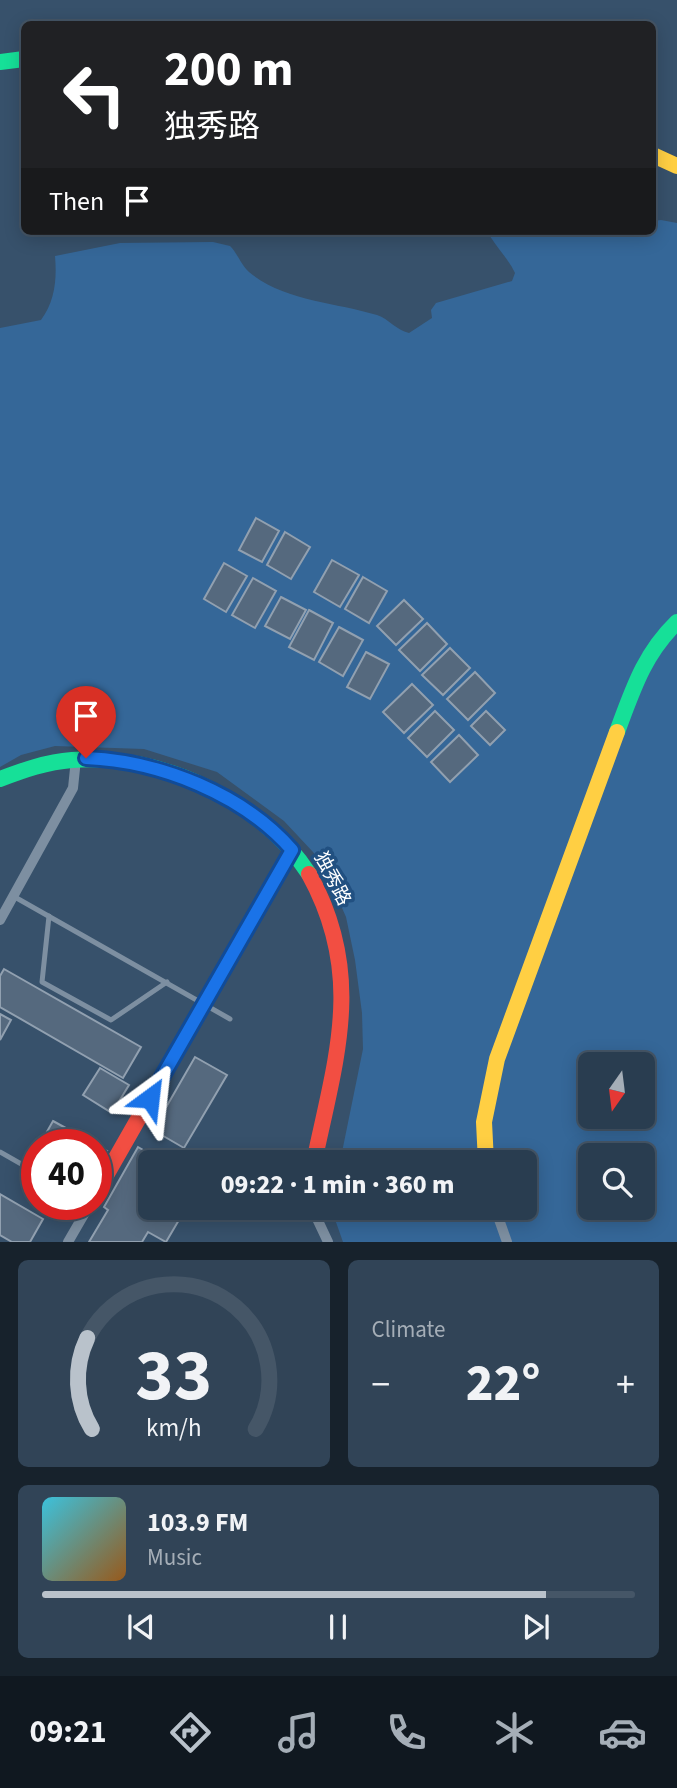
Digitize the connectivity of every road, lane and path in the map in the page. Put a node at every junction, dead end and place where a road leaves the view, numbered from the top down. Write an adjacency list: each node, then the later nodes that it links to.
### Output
1 (21, 60): 2 (street)
2 (0, 62)
3 (656, 156): 4 (street)
4 (677, 166)
5 (677, 622): 16 (street)
6 (76, 759): 7 (street, 独秀路); 8 (street, 独秀路); 9 (street)
7 (0, 779)
8 (292, 850): 13 (street); 15 (street, 独秀路)
9 (13, 896): 10 (lane); 11 (street)
10 (49, 916): 12 (lane); 12 (lane)
11 (0, 920)
12 (167, 982): 13 (lane)
13 (205, 1003): 14 (lane); 19 (street)
14 (230, 1019)
15 (316, 1150)
16 (486, 1150)
17 (0, 1152): 18 (lane)
18 (21, 1164)
19 (112, 1165)
20 (81, 1220): 23 (street)
21 (318, 1220): 24 (street)
22 (499, 1220): 25 (street)
23 (68, 1242)
24 (328, 1242)
25 (507, 1242)

